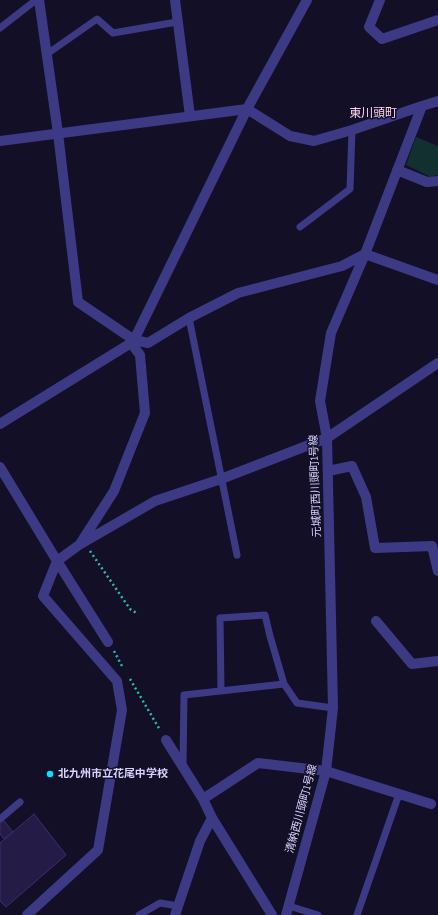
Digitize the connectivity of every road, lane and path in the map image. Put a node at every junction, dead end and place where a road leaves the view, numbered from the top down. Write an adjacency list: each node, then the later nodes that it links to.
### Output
1 (37, 0): 7 (lane); 8 (street)
2 (175, 0): 6 (street)
3 (307, 0): 11 (street)
4 (380, 0): 5 (street)
5 (438, 20)
6 (178, 22): 8 (lane); 12 (street)
7 (0, 28)
8 (47, 54): 14 (street)
9 (438, 101): 10 (street)
10 (422, 106): 13 (street); 16 (street, 元城町西川頭町1号線)
11 (247, 109): 12 (street); 13 (street); 22 (street)
12 (190, 116): 14 (street)
13 (352, 130): 18 (lane)
14 (58, 133): 15 (street); 22 (street)
15 (0, 141)
16 (397, 170): 17 (street); 19 (street, 元城町西川頭町1号線)
17 (438, 181)
18 (300, 227)
19 (365, 254): 20 (street); 21 (street); 25 (street, 元城町西川頭町1号線)
20 (438, 280)
21 (189, 318): 22 (street); 28 (lane)
22 (132, 342): 24 (street); 29 (street)
23 (438, 363): 25 (street)
24 (0, 424)
25 (327, 438): 27 (street, 元城町西川頭町1号線); 28 (street)
26 (0, 468): 31 (street)
27 (328, 471): 32 (street); 41 (street, 元城町西川頭町1号線)
28 (221, 479): 29 (street); 30 (lane)
29 (81, 544): 31 (street); 33 (path)
30 (237, 555)
31 (57, 561): 35 (street); 53 (street)
32 (438, 571)
33 (138, 614)
34 (376, 621): 36 (street)
35 (108, 642): 37 (path)
36 (438, 661)
37 (125, 671)
38 (129, 677): 42 (path)
39 (284, 684): 40 (lane); 40 (lane); 41 (lane)
40 (221, 690): 43 (lane)
41 (333, 708): 44 (street, 清納西川頭町1号線)
42 (166, 740): 43 (street)
43 (182, 766): 46 (street)
44 (326, 771): 45 (street); 46 (street); 52 (street, 清納西川頭町1号線)
45 (399, 794): 48 (street); 57 (lane)
46 (203, 799): 49 (street)
47 (20, 802): 50 (lane)
48 (431, 804)
49 (212, 818): 51 (street); 55 (street)
50 (0, 819)
51 (176, 910): 54 (lane)
52 (288, 911): 56 (lane)
53 (27, 915)
54 (139, 915)
55 (272, 915)
56 (318, 915)
57 (358, 915)

